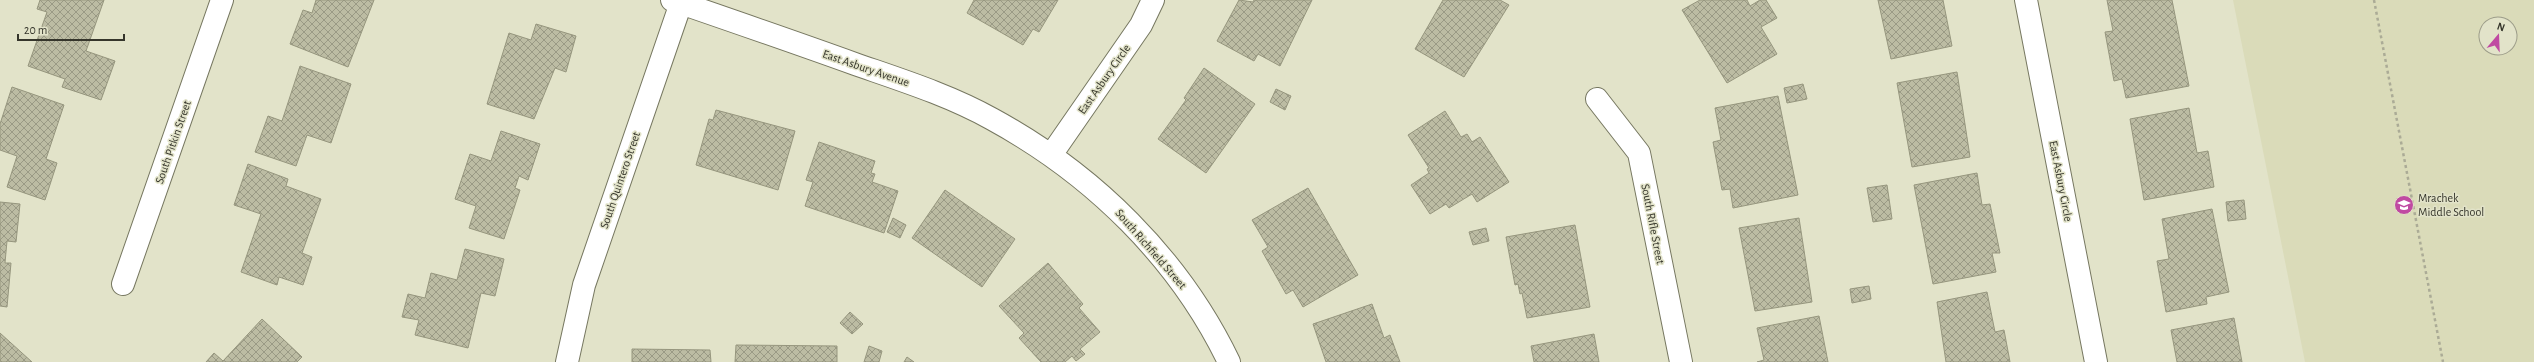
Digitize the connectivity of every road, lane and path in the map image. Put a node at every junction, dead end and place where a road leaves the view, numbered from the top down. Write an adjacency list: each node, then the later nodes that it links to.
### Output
1 (222, 0): 8 (street, South Pitkin Street)
2 (1153, 0): 7 (street, East Asbury Circle)
3 (2026, 0): 12 (street, East Asbury Circle)
4 (2374, 0): 13 (path)
5 (678, 1): 7 (street, East Asbury Avenue); 9 (street, South Quintero Street)
6 (1597, 99): 11 (street, South Rifle Street)
7 (1051, 155): 10 (street, South Richfield Street)
8 (123, 284)
9 (567, 362)
10 (1229, 362)
11 (1681, 362)
12 (2096, 362)
13 (2443, 362)

